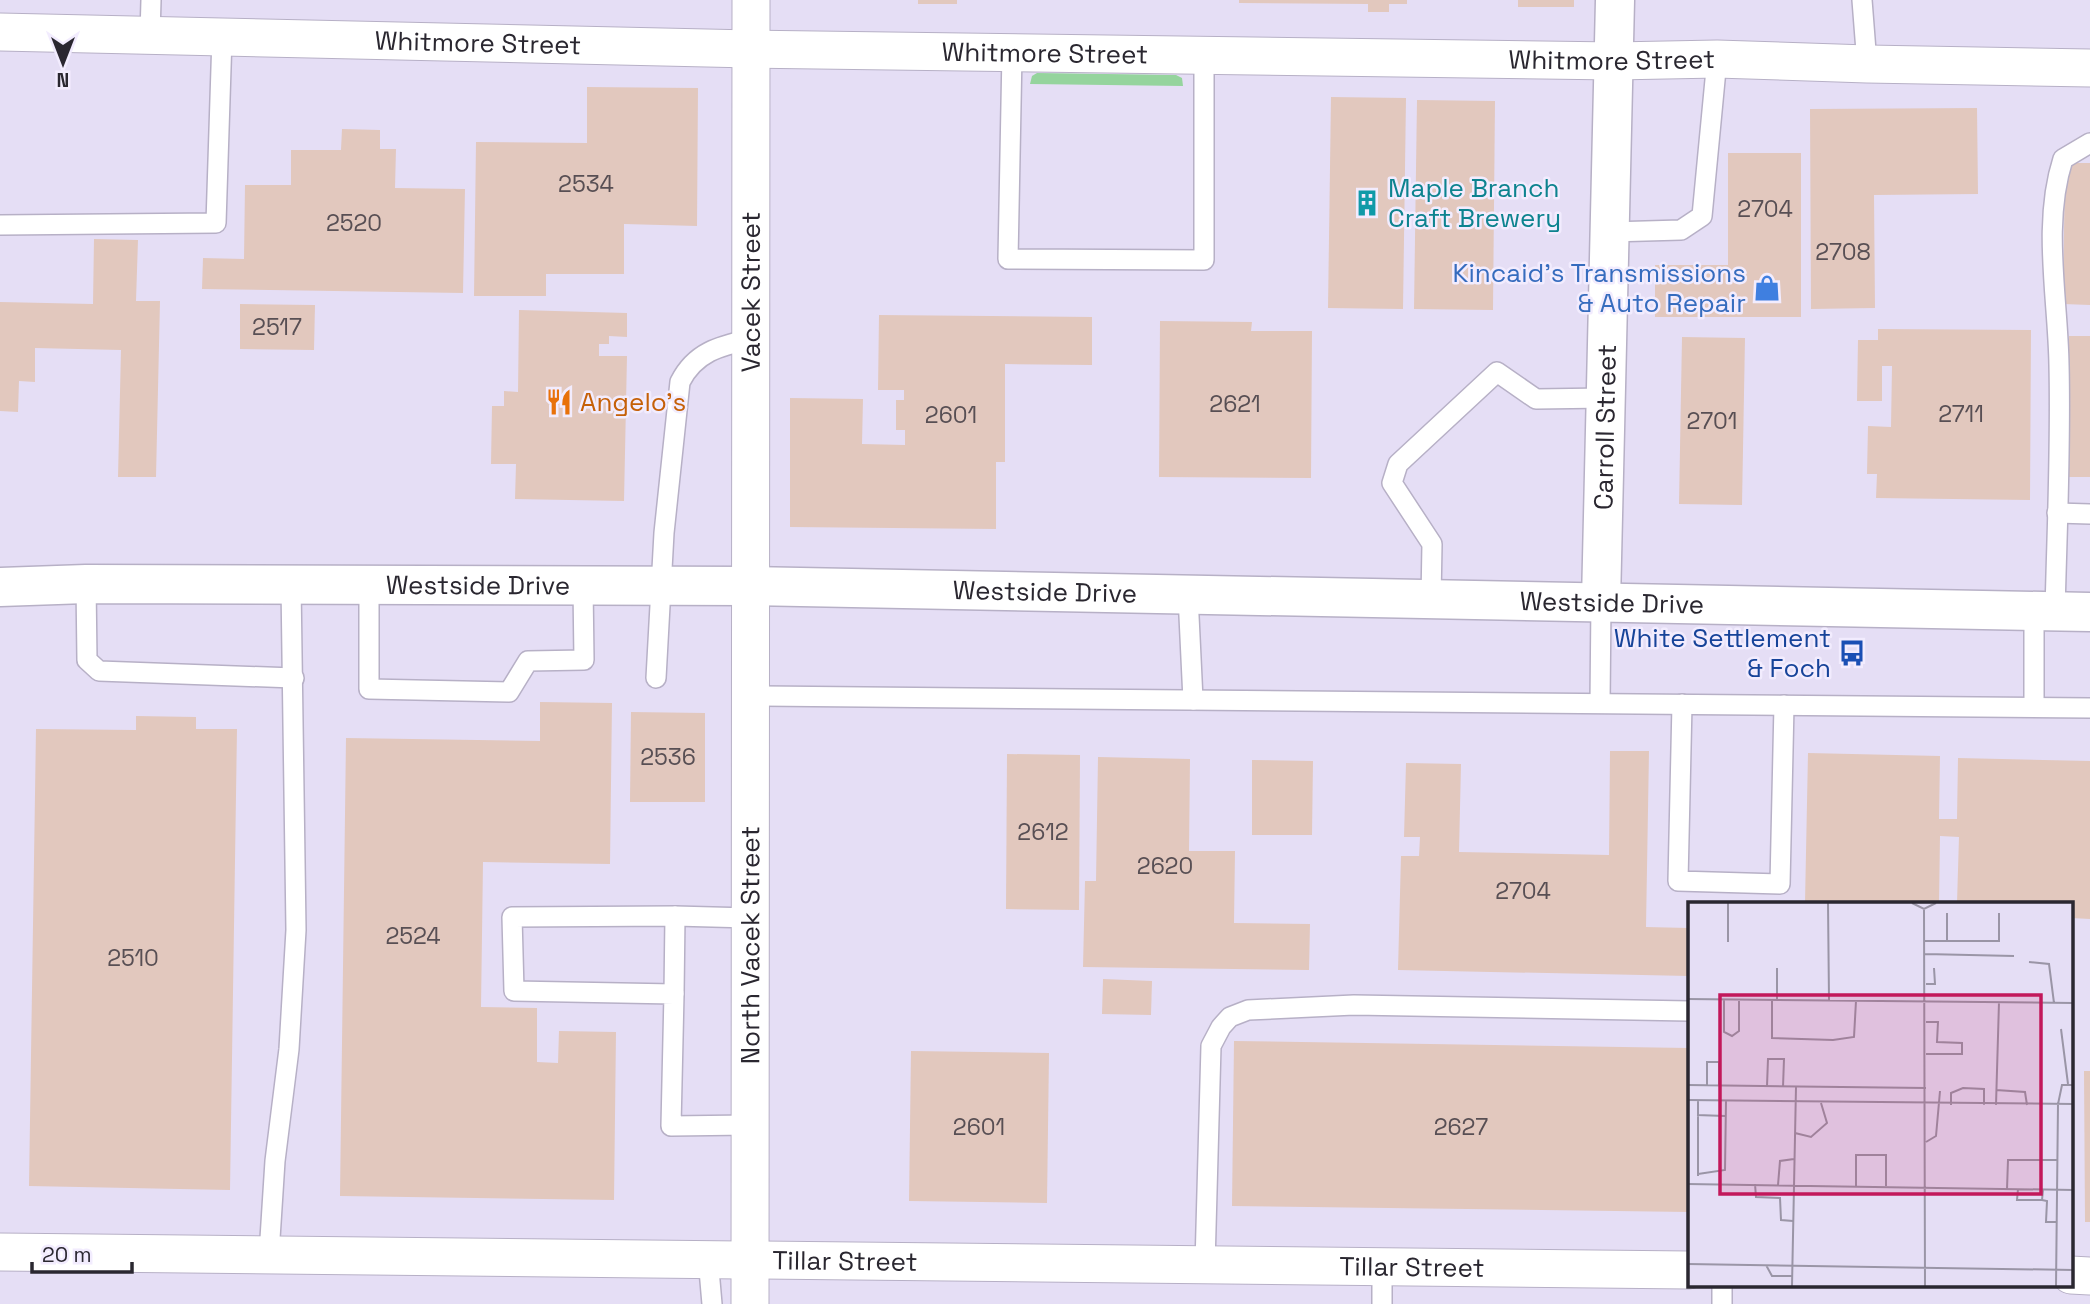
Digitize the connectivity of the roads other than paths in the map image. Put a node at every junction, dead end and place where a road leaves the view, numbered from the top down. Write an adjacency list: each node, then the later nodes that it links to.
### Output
1 (751, 0): 7 (street, Vacek Street)
2 (1615, 0): 11 (main road, Carroll Street)
3 (1862, 0): 12 (lane)
4 (150, 18): 5 (street, Whitmore Street); 6 (street, Whitmore Street)
5 (0, 32)
6 (222, 37): 7 (street, Whitmore Street); 15 (lane)
7 (751, 49): 8 (street, Whitmore Street); 17 (street, Vacek Street)
8 (1012, 53): 9 (street, Whitmore Street); 9 (lane)
9 (1204, 55): 11 (street, Whitmore Street)
10 (1717, 60): 11 (street, Whitmore Street); 12 (street, Whitmore Street); 16 (lane)
11 (1615, 61): 16 (main road, Carroll Street)
12 (1867, 64): 13 (street, Whitmore Street)
13 (2090, 68)
14 (2090, 143): 19 (lane)
15 (0, 225)
16 (1611, 232): 18 (main road, Carroll Street)
17 (750, 339): 25 (lane); 26 (street, Vacek Street)
18 (1606, 398): 29 (lane); 30 (main road, Carroll Street)
19 (2057, 513): 20 (lane); 31 (lane)
20 (2090, 514)
21 (86, 584): 22 (main road, Westside Drive); 27 (main road, Westside Drive); 32 (lane)
22 (291, 585): 23 (main road, Westside Drive); 32 (lane)
23 (369, 585): 24 (main road, Westside Drive); 24 (lane)
24 (583, 586): 25 (main road, Westside Drive)
25 (661, 586): 26 (main road, Westside Drive); 33 (lane)
26 (750, 586): 28 (main road, Westside Drive); 34 (street, North Vacek Street)
27 (0, 587)
28 (1188, 595): 29 (main road, Westside Drive); 35 (lane)
29 (1432, 599): 30 (main road, Westside Drive)
30 (1601, 602): 31 (main road, Westside Drive); 36 (lane)
31 (2059, 611): 39 (lane)
32 (294, 678): 47 (lane)
33 (656, 678)
34 (750, 696): 35 (lane); 42 (street, North Vacek Street)
35 (1193, 699): 36 (lane)
36 (1600, 704): 37 (lane)
37 (1682, 704): 38 (lane); 38 (lane)
38 (1784, 705): 39 (lane)
39 (2034, 707): 40 (lane)
40 (2090, 708)
41 (675, 916): 42 (lane); 43 (lane); 43 (lane)
42 (750, 918): 45 (street, North Vacek Street)
43 (674, 995): 45 (lane)
44 (1688, 1011): 50 (lane)
45 (749, 1125): 49 (street, North Vacek Street)
46 (0, 1252): 47 (street, Tillar Street)
47 (269, 1254): 48 (street, Tillar Street)
48 (708, 1258): 49 (street, Tillar Street); 56 (lane)
49 (749, 1258): 50 (street, Tillar Street); 57 (street, North Vacek Street)
50 (1205, 1264): 51 (street, Tillar Street)
51 (1382, 1266): 52 (street, Tillar Street); 58 (lane)
52 (1688, 1270)
53 (2072, 1276): 54 (street)
54 (2090, 1276)
55 (1722, 1286): 59 (lane)
56 (712, 1304)
57 (750, 1304)
58 (1382, 1304)
59 (1722, 1304)

